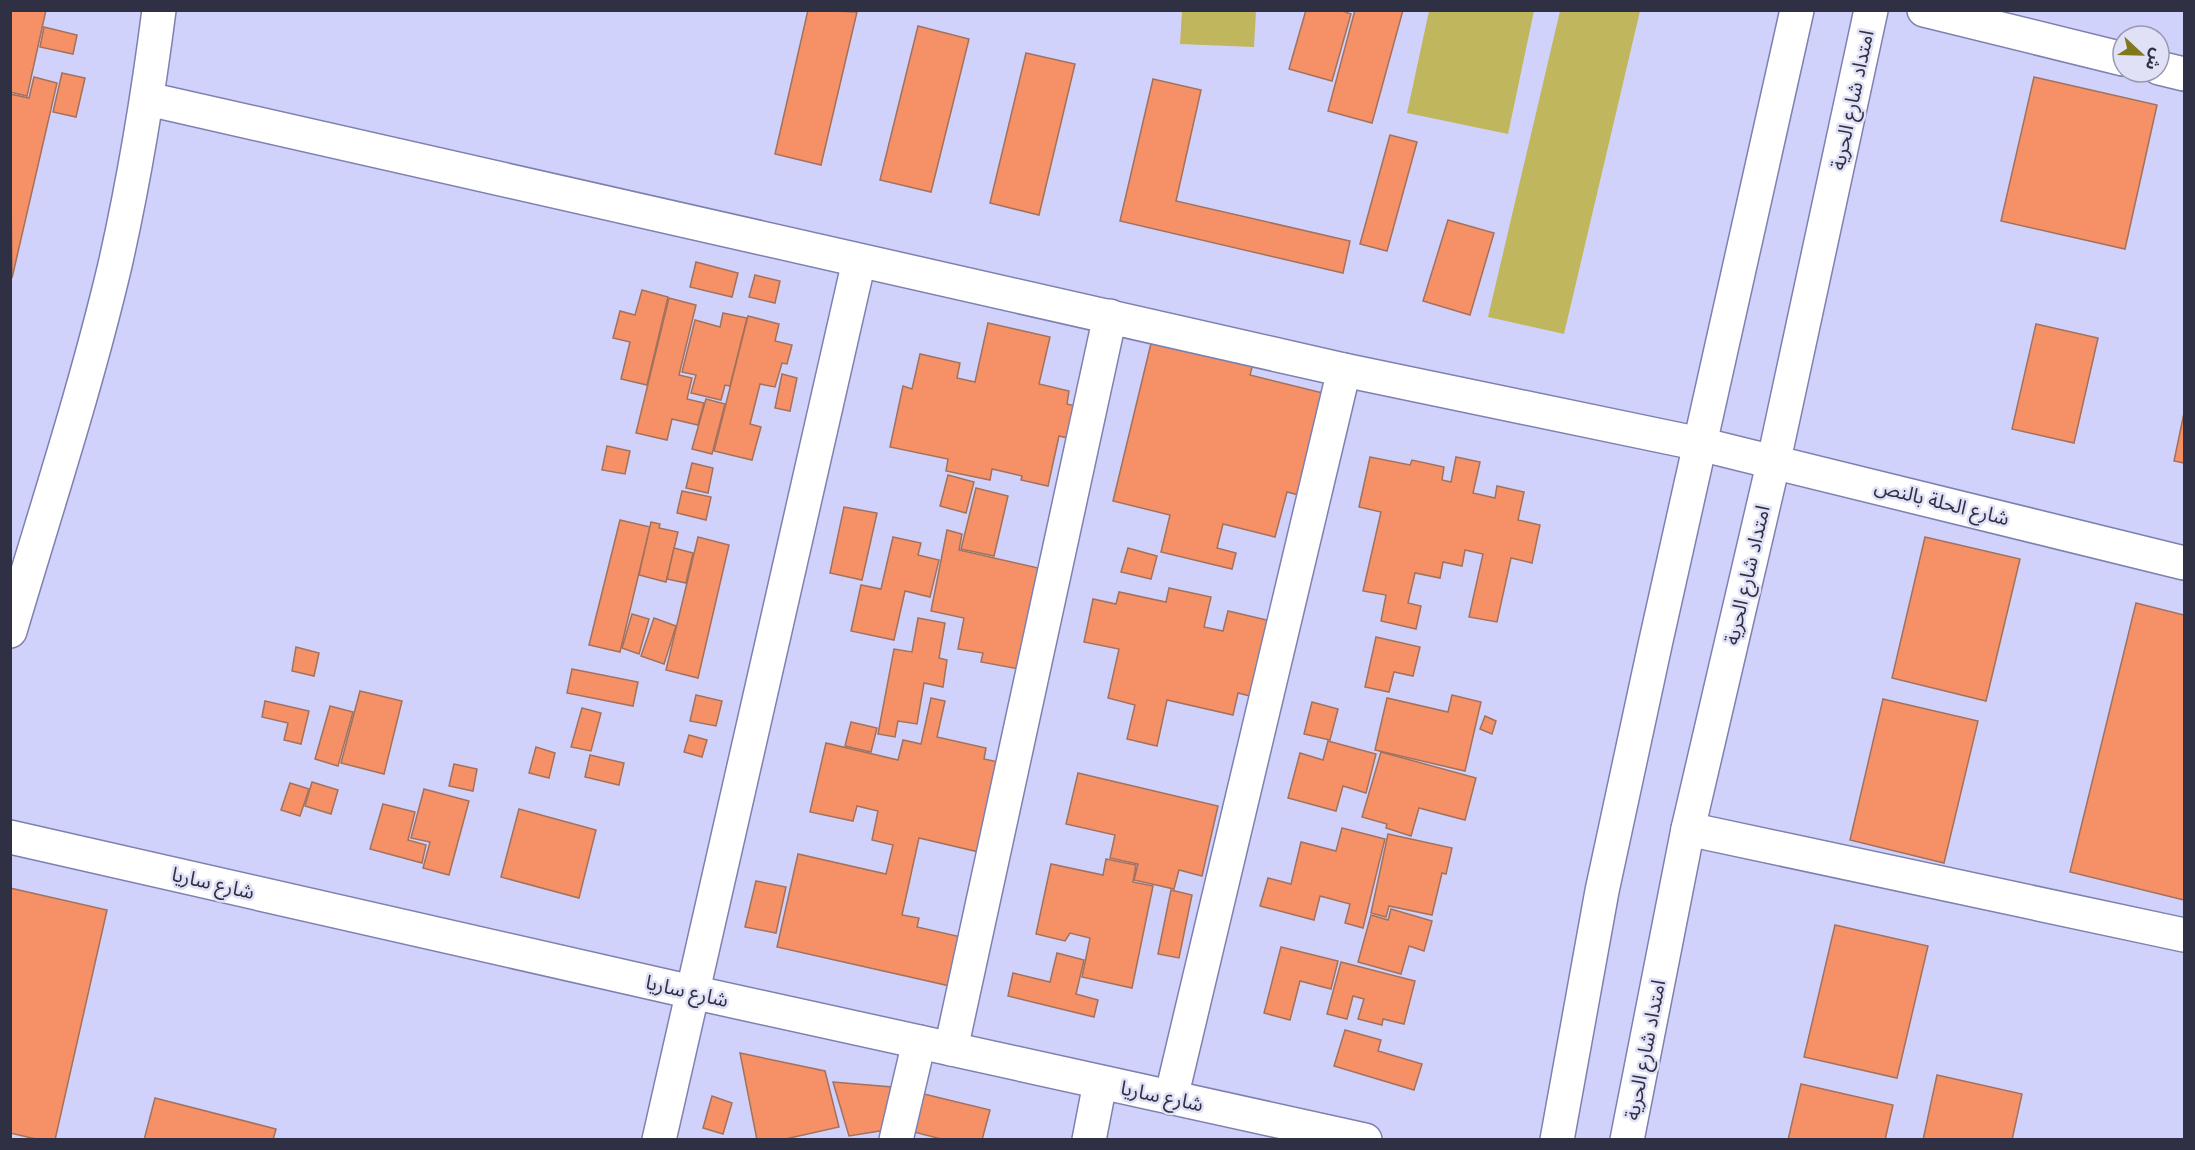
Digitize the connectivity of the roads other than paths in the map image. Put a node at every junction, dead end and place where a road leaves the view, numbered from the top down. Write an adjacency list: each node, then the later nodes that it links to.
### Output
1 (159, 10): 6 (street)
2 (1797, 10): 10 (street)
3 (1871, 10): 11 (street, امتداد شارع الحرية)
4 (1924, 10): 5 (street)
5 (2111, 56)
6 (148, 99): 7 (street, شارع الحلة بالنص); 13 (street)
7 (859, 261): 8 (street, شارع الحلة بالنص); 17 (street)
8 (1110, 315): 9 (street, شارع الحلة بالنص); 19 (street)
9 (1344, 370): 10 (street, شارع الحلة بالنص); 21 (street)
10 (1700, 444): 11 (street, شارع الحلة بالنص); 27 (street)
11 (1774, 460): 12 (street, شارع الحلة بالنص); 14 (street, امتداد شارع الحرية)
12 (2184, 562)
13 (10, 631)
14 (1688, 829): 16 (street); 28 (street, امتداد شارع الحرية)
15 (10, 837): 17 (street, شارع ساريا)
16 (2184, 935)
17 (692, 992): 18 (street, شارع ساريا); 23 (street)
18 (919, 1042): 19 (street, شارع ساريا); 24 (street)
19 (951, 1050): 20 (street, شارع ساريا)
20 (1100, 1083): 21 (street, شارع ساريا); 25 (street)
21 (1171, 1098): 22 (street, شارع ساريا)
22 (1299, 1133): 26 (street, شارع ساريا)
23 (659, 1140)
24 (896, 1140)
25 (1089, 1140)
26 (1365, 1140)
27 (1557, 1140)
28 (1627, 1140)

